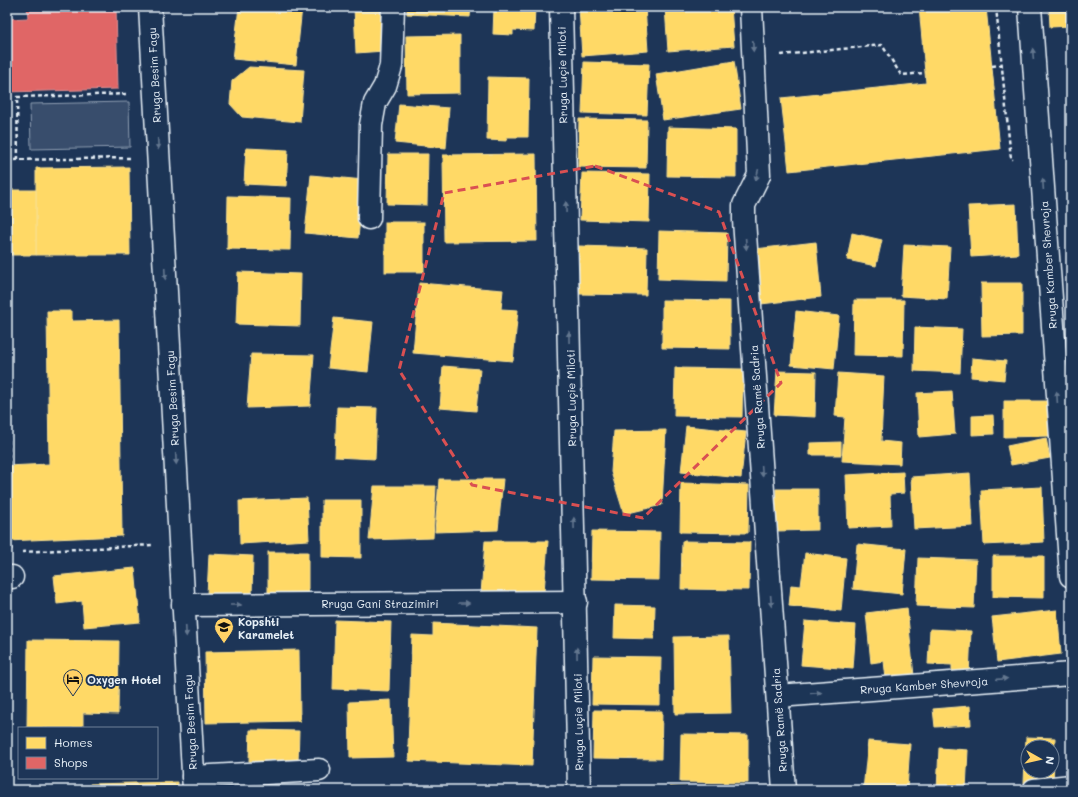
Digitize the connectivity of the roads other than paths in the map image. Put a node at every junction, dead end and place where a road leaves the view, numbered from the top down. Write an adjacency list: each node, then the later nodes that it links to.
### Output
1 (150, 7): 11 (street, Rruga Besim Fagu, one-way to 11)
2 (393, 7): 6 (street)
3 (561, 7): 10 (street, Rruga Luçie Miloti, one-way to 3)
4 (751, 7): 13 (street, Rruga Ramë Sadria, one-way to 13)
5 (1030, 7): 7 (street, Rruga Kamber Shevroja, one-way to 5)
6 (369, 218)
7 (1063, 354): 8 (street, Rruga Kamber Shevroja, one-way to 7)
8 (1069, 524): 9 (street, Rruga Kamber Shevroja)
9 (1071, 576)
10 (576, 602): 11 (street, Rruga Gani Strazimiri, one-way to 10); 17 (street, Rruga Luçie Miloti, one-way to 10)
11 (183, 605): 15 (street, Rruga Besim Fagu, one-way to 15)
12 (1071, 674): 13 (street, Rruga Kamber Shevroja, one-way to 12)
13 (778, 696): 18 (street, Rruga Ramë Sadria)
14 (319, 770): 15 (street)
15 (193, 784)
16 (1071, 786): 19 (street)
17 (580, 790)
18 (784, 790)
19 (1034, 790)

